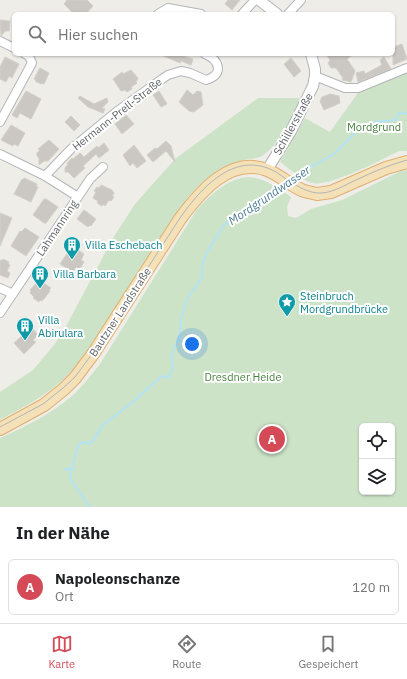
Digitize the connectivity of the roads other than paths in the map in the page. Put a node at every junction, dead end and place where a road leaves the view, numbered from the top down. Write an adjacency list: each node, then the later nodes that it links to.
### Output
1 (255, 0): 6 (street)
2 (259, 0): 7 (street)
3 (300, 0): 8 (street)
4 (161, 12): 5 (street)
5 (191, 12)
6 (244, 12)
7 (274, 12)
8 (290, 12)
9 (0, 41): 10 (street)
10 (12, 47)
11 (28, 56): 16 (street)
12 (211, 56): 21 (street, Hermann-Prell-Straße)
13 (311, 56): 15 (street, Schillerstraße)
14 (407, 68): 15 (street)
15 (315, 76): 20 (street, Schillerstraße)
16 (0, 122)
17 (0, 154): 21 (street)
18 (407, 162): 20 (main road)
19 (103, 167): 22 (street, Lahmannring)
20 (270, 171): 26 (main road, Bautzner Landstraße)
21 (45, 176): 22 (street)
22 (78, 198): 24 (street, Lahmannring)
23 (0, 288): 24 (street)
24 (12, 294): 25 (street, Lahmannring)
25 (0, 313)
26 (0, 429)

